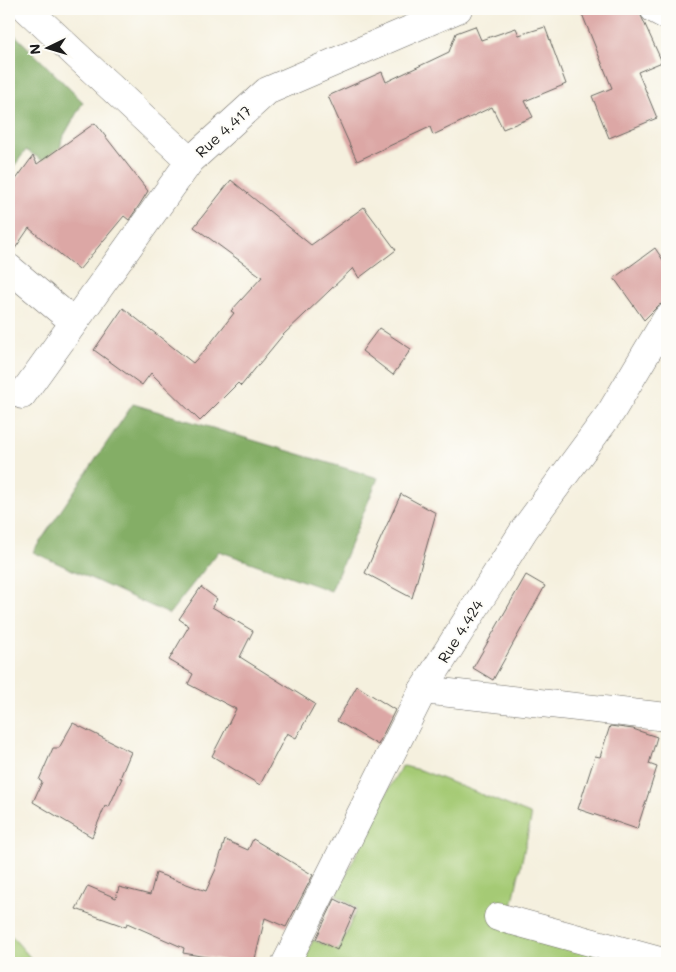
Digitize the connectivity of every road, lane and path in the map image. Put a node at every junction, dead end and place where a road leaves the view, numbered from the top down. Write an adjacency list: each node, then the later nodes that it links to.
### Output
1 (27, 9): 5 (street, Rue 4.417)
2 (458, 9): 5 (street, Rue 4.417)
3 (654, 9): 4 (street)
4 (667, 16)
5 (190, 161): 8 (street)
6 (9, 268): 8 (street)
7 (667, 318): 10 (street, Rue 4.424)
8 (74, 322): 9 (street)
9 (22, 395)
10 (423, 690): 11 (street); 13 (street, Rue 4.424)
11 (667, 717)
12 (498, 917): 14 (street)
13 (286, 963)
14 (667, 963)

